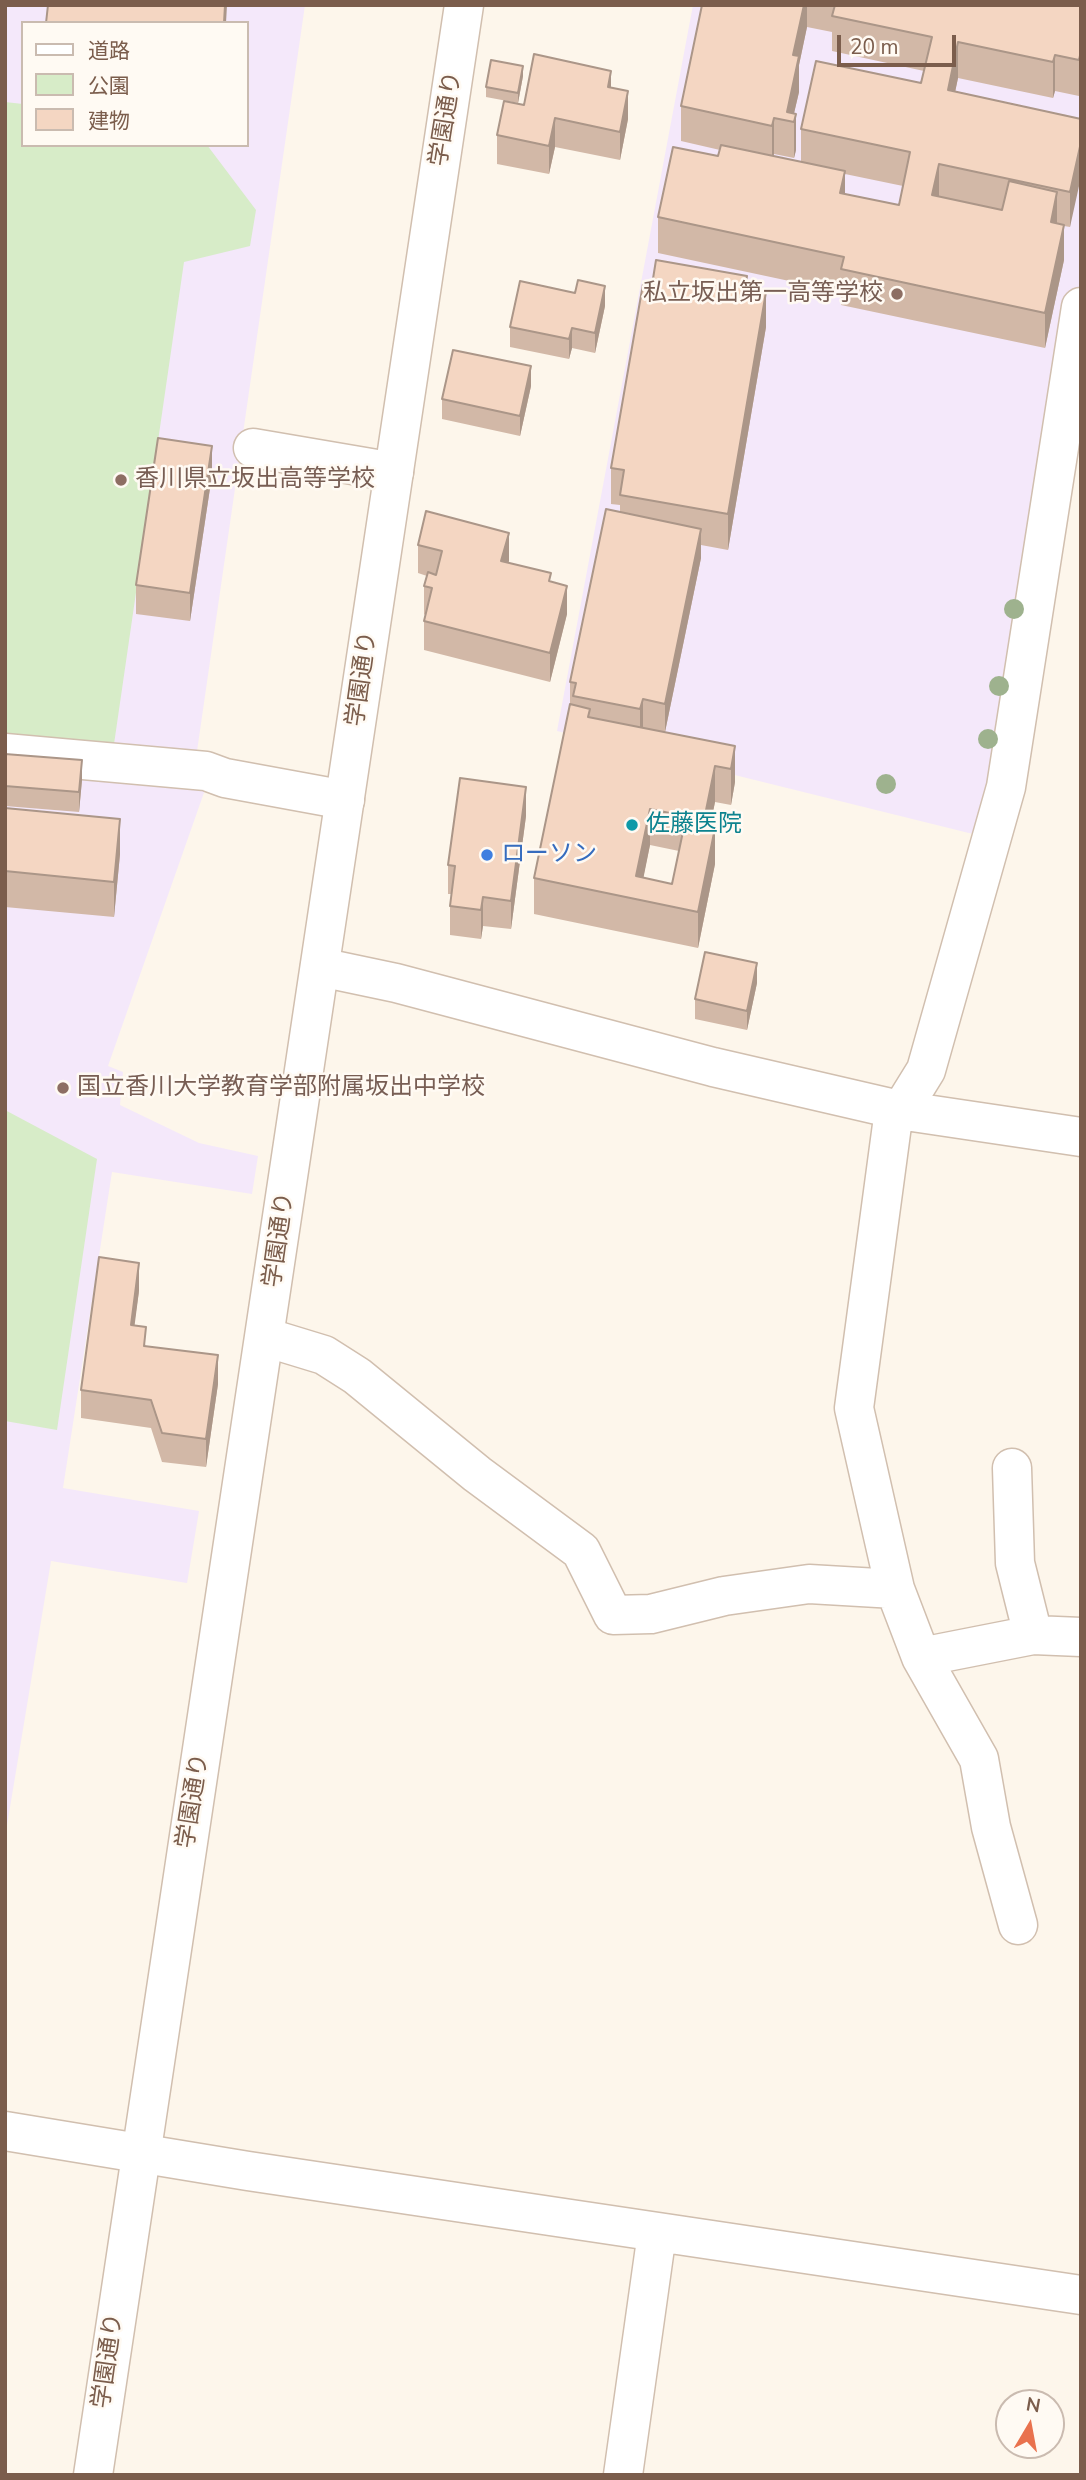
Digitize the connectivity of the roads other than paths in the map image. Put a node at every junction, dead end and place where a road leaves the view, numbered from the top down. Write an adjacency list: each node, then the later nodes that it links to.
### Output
1 (464, 5): 4 (street, 学園通り)
2 (1081, 307): 8 (street)
3 (253, 449): 4 (street)
4 (394, 472): 6 (street, 学園通り)
5 (5, 753): 6 (street)
6 (345, 800): 7 (street, 学園通り)
7 (320, 967): 8 (street); 10 (street, 学園通り)
8 (899, 1110): 9 (street); 12 (street)
9 (1081, 1137)
10 (265, 1337): 12 (street); 18 (street, 学園通り)
11 (1013, 1468): 13 (street)
12 (895, 1590): 15 (street)
13 (1033, 1635): 14 (street); 15 (street)
14 (1081, 1636)
15 (921, 1657): 16 (street)
16 (1018, 1925)
17 (5, 2131): 18 (street)
18 (141, 2152): 19 (street); 21 (street, 学園通り)
19 (657, 2233): 20 (street); 22 (street)
20 (1081, 2295)
21 (93, 2475)
22 (623, 2475)

